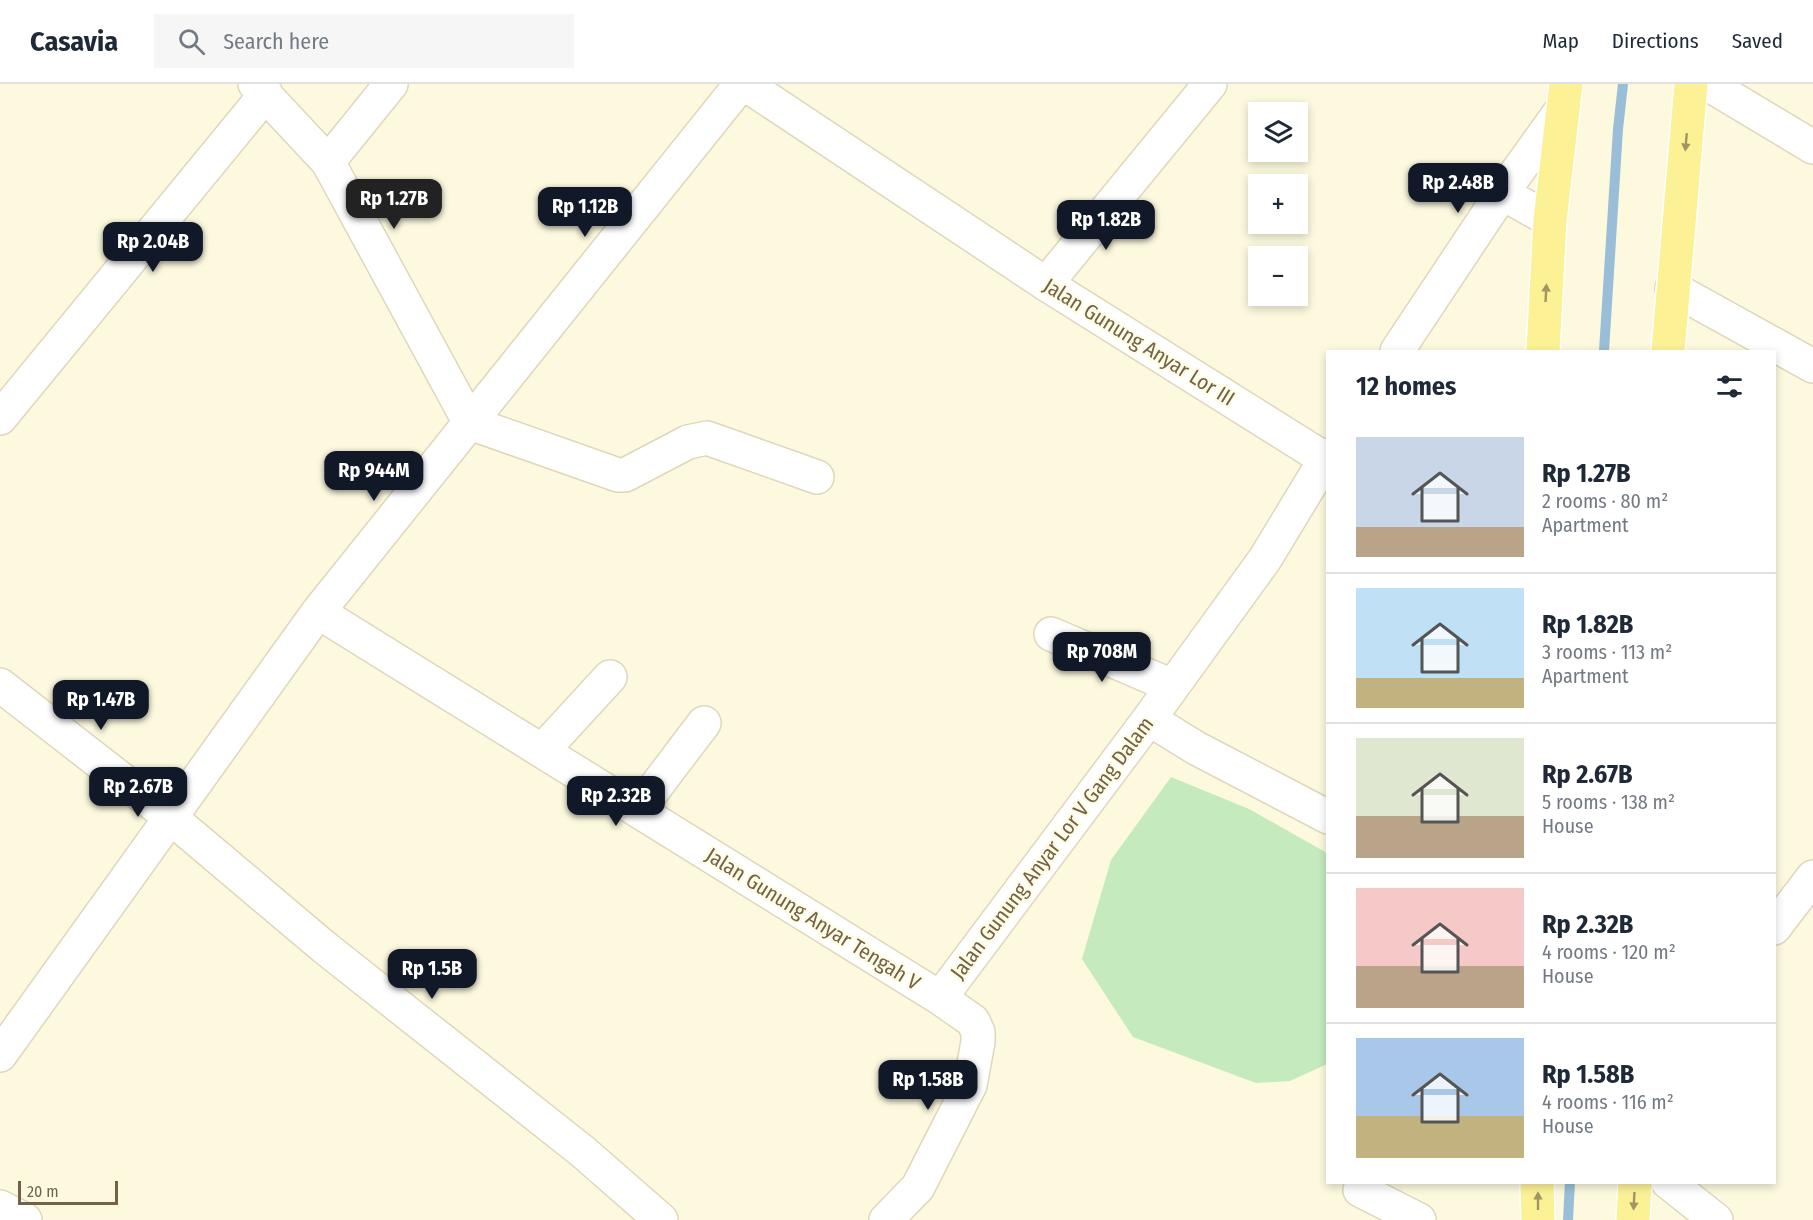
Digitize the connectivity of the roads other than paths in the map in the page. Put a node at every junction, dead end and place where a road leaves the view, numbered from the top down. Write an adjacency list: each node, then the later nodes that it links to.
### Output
1 (391, 84): 9 (street)
2 (743, 84): 12 (street, Jalan Gunung Anyar Lor III); 19 (street)
3 (1210, 84): 12 (street)
4 (1691, 84): 13 (main road, one-way to 13)
5 (1708, 84): 8 (street)
6 (260, 89): 9 (street); 18 (street)
7 (1565, 96): 10 (street); 11 (main road)
8 (1813, 147)
9 (328, 162): 19 (street)
10 (1502, 193): 11 (street); 14 (street)
11 (1550, 220): 15 (main road, one-way to 11)
12 (1046, 284): 20 (street, Jalan Gunung Anyar Lor III)
13 (1672, 288): 16 (main road); 17 (street)
14 (1398, 350)
15 (1543, 350)
16 (1668, 350)
17 (1813, 366)
18 (0, 418)
19 (470, 423): 21 (street); 22 (street)
20 (1326, 457): 26 (street, Jalan Gunung Anyar Lor V Gang Dalam)
21 (817, 477)
22 (318, 612): 29 (street, Jalan Gunung Anyar Tengah V); 32 (street)
23 (1051, 634): 26 (street)
24 (610, 677): 29 (street)
25 (0, 685): 32 (street)
26 (1172, 686): 27 (street, Jalan Gunung Anyar Lor V Gang Dalam)
27 (1149, 719): 31 (street); 35 (street, Jalan Gunung Anyar Lor V Gang Dalam)
28 (704, 723): 30 (street)
29 (542, 751): 30 (street, Jalan Gunung Anyar Tengah V)
30 (638, 810): 35 (street, Jalan Gunung Anyar Tengah V)
31 (1326, 816)
32 (171, 817): 36 (street); 43 (street)
33 (1813, 876): 34 (street)
34 (1776, 925)
35 (940, 998): 44 (street, Jalan Gunung Anyar Tengah V)
36 (0, 1055)
37 (1538, 1184): 46 (main road, one-way to 37)
38 (1635, 1184): 47 (main road, one-way to 47)
39 (1671, 1184): 48 (street)
40 (1360, 1190): 45 (street)
41 (0, 1207): 42 (street)
42 (24, 1220)
43 (661, 1220)
44 (886, 1220)
45 (1419, 1220)
46 (1538, 1220)
47 (1633, 1220)
48 (1716, 1220)

